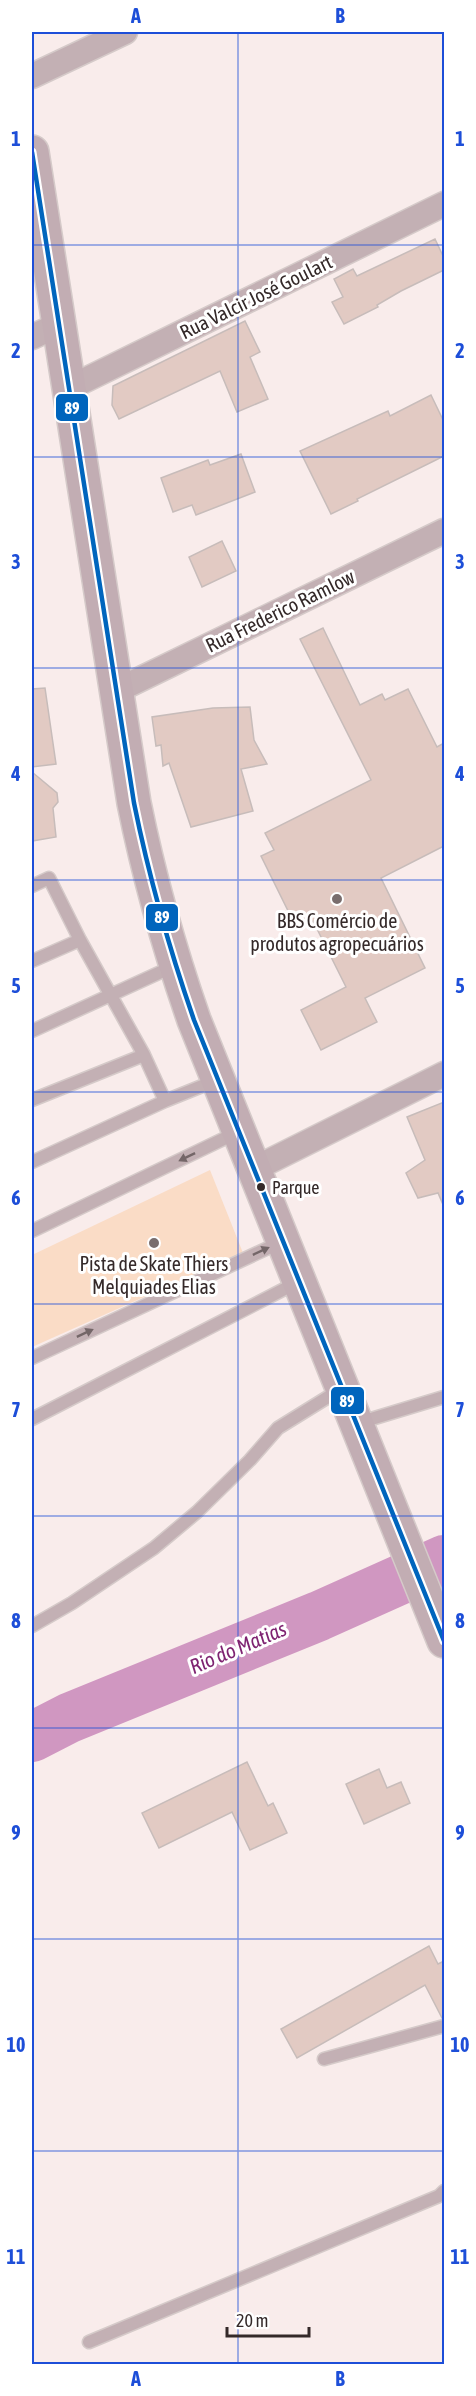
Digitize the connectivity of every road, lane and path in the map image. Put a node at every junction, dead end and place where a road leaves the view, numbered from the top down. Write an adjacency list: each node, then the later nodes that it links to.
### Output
1 (125, 32): 2 (street)
2 (32, 76)
3 (33, 166): 5 (main road)
4 (444, 204): 6 (street, Rua Valcir José Goulart)
5 (45, 331): 6 (main road)
6 (68, 389): 8 (main road)
7 (444, 531): 8 (street, Rua Frederico Ramlow)
8 (116, 691): 12 (main road)
9 (32, 886): 10 (lane)
10 (80, 940): 11 (lane); 13 (lane)
11 (32, 961)
12 (175, 965): 13 (lane); 17 (main road)
13 (111, 994): 14 (lane); 15 (lane)
14 (32, 1031)
15 (144, 1055): 18 (lane); 19 (lane)
16 (444, 1074): 22 (street)
17 (218, 1080): 19 (lane); 20 (main road)
18 (32, 1100)
19 (165, 1101): 21 (lane)
20 (239, 1131): 22 (main road); 23 (lane, one-way to 23)
21 (32, 1162)
22 (254, 1169): 24 (main road)
23 (32, 1231)
24 (283, 1241): 25 (main road); 26 (lane, one-way to 24)
25 (300, 1282): 27 (main road); 29 (lane)
26 (32, 1358)
27 (342, 1388): 30 (main road); 31 (lane)
28 (444, 1398): 30 (lane)
29 (32, 1419)
30 (356, 1424): 32 (main road)
31 (32, 1626)
32 (444, 1641)
33 (444, 2026): 34 (lane)
34 (324, 2059)
35 (444, 2191): 36 (lane)
36 (89, 2342)

